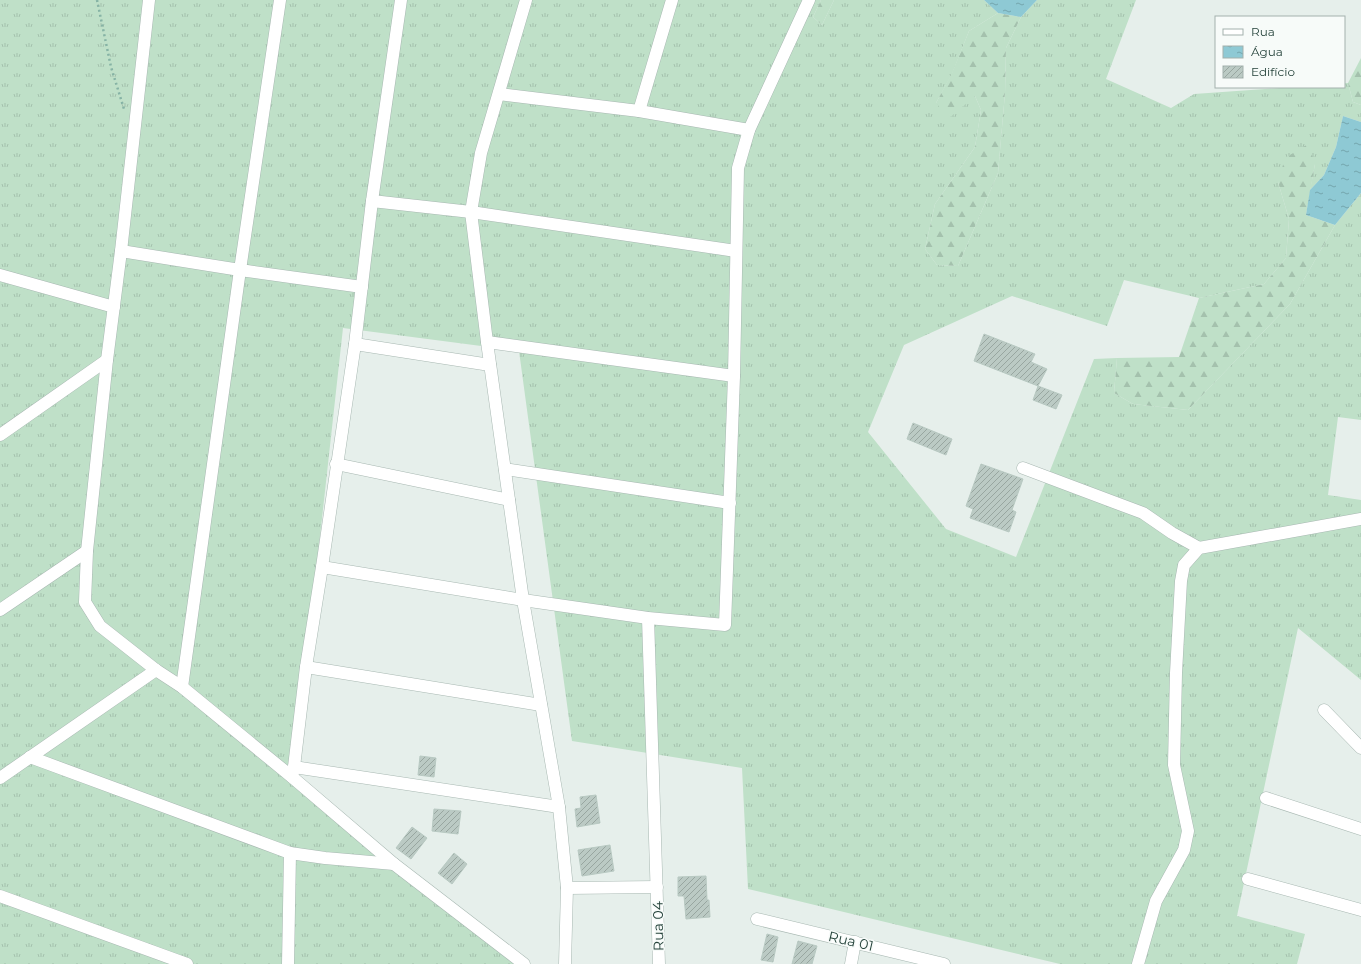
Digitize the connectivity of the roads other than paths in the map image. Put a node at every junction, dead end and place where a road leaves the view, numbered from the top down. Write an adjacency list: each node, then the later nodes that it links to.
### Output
1 (149, 0): 12 (street)
2 (280, 0): 14 (street)
3 (401, 0): 10 (street)
4 (526, 0): 7 (street)
5 (672, 0): 8 (street)
6 (809, 0): 9 (street)
7 (499, 94): 8 (street); 11 (street)
8 (639, 111): 9 (street)
9 (749, 130): 13 (street)
10 (372, 201): 11 (street); 16 (street)
11 (471, 212): 13 (street); 18 (street)
12 (121, 251): 14 (street); 17 (street)
13 (736, 251): 22 (street)
14 (240, 270): 16 (street); 38 (street)
15 (0, 275): 17 (street)
16 (362, 287): 19 (street)
17 (114, 307): 20 (street)
18 (487, 342): 21 (street); 22 (street)
19 (355, 344): 21 (street); 24 (street)
20 (107, 360): 23 (street); 31 (street)
21 (490, 366): 26 (street)
22 (734, 376): 28 (street)
23 (0, 435)
24 (336, 464): 27 (street); 32 (street)
25 (1023, 468): 30 (street)
26 (505, 469): 27 (street); 28 (street)
27 (508, 500): 33 (street)
28 (730, 502): 35 (street)
29 (1361, 519): 30 (street)
30 (1199, 548): 64 (street)
31 (87, 551): 34 (street); 37 (street)
32 (322, 567): 33 (street); 36 (street)
33 (523, 600): 35 (street); 39 (street)
34 (0, 610)
35 (648, 618): 51 (street, Rua 04)
36 (306, 667): 39 (street); 43 (street)
37 (156, 670): 38 (street); 42 (street)
38 (182, 687): 43 (street)
39 (541, 706): 46 (street)
40 (1324, 710): 41 (street)
41 (1361, 748)
42 (30, 756): 44 (street); 48 (street)
43 (293, 772): 46 (street); 49 (street)
44 (0, 778)
45 (1266, 798): 47 (street)
46 (559, 807): 52 (street)
47 (1361, 829)
48 (290, 853): 49 (street); 58 (street)
49 (394, 864): 59 (street)
50 (1248, 879): 54 (street)
51 (657, 887): 52 (street); 61 (street, Rua 04)
52 (567, 888): 60 (street)
53 (0, 896): 57 (street)
54 (1361, 910)
55 (757, 919): 56 (street, Rua 01)
56 (855, 942): 62 (street); 63 (street, Rua 01)
57 (187, 964)
58 (288, 964)
59 (524, 964)
60 (565, 964)
61 (659, 964)
62 (851, 964)
63 (944, 964)
64 (1138, 964)

